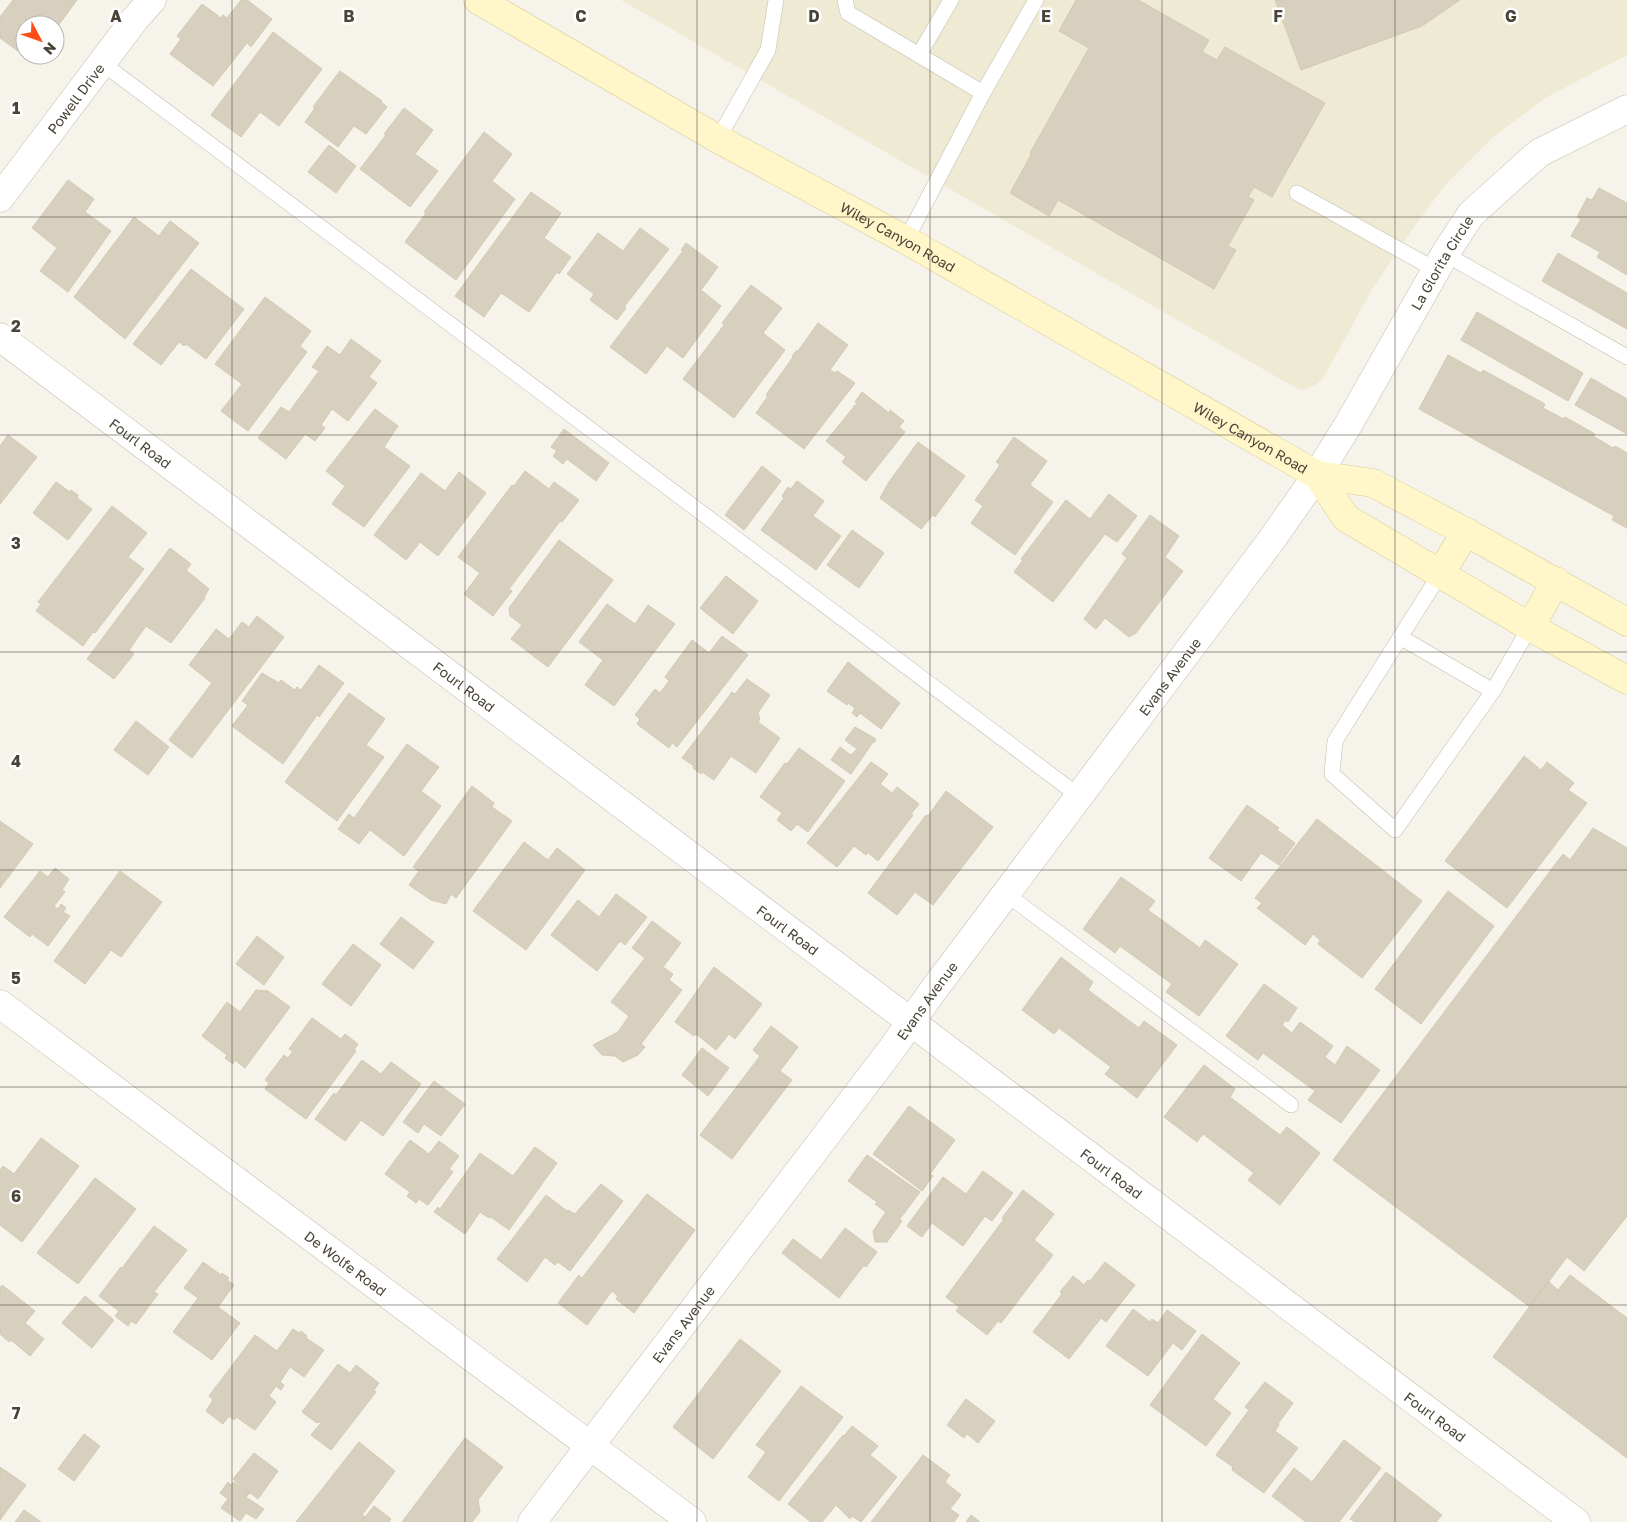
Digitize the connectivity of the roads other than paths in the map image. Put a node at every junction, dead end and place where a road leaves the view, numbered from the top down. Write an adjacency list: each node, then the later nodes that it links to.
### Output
1 (152, 0): 8 (street, Powell Drive)
2 (478, 0): 11 (street, Wiley Canyon Road)
3 (776, 0): 11 (lane)
4 (845, 0): 7 (lane)
5 (951, 0): 7 (lane)
6 (1036, 0): 9 (lane)
7 (919, 55): 9 (lane)
8 (102, 63): 13 (street, Powell Drive); 27 (lane)
9 (983, 93): 14 (lane)
10 (1627, 109): 15 (street, La Glorita Circle)
11 (718, 139): 14 (street, Wiley Canyon Road)
12 (1297, 193): 15 (lane)
13 (0, 198)
14 (906, 240): 18 (street, Wiley Canyon Road)
15 (1441, 262): 17 (lane); 18 (street, La Glorita Circle)
16 (0, 337): 30 (street, Fourl Road)
17 (1627, 357)
18 (1317, 476): 19 (street, Wiley Canyon Road); 20 (street, Wiley Canyon Road); 27 (street, Evans Avenue)
19 (1466, 532): 20 (street); 21 (street, Wiley Canyon Road)
20 (1440, 574): 23 (street, Wiley Canyon Road); 24 (lane)
21 (1556, 581): 22 (street, Wiley Canyon Road); 23 (street)
22 (1627, 622)
23 (1530, 627): 25 (street, Wiley Canyon Road); 26 (lane)
24 (1400, 637): 26 (lane); 26 (lane)
25 (1627, 680)
26 (1493, 691)
27 (1079, 796): 28 (street, Evans Avenue)
28 (1006, 894): 30 (street, Evans Avenue); 31 (lane)
29 (0, 1004): 32 (street, De Wolfe Road)
30 (911, 1021): 32 (street, Evans Avenue); 35 (street, Fourl Road)
31 (1291, 1105)
32 (590, 1445): 33 (street, Evans Avenue); 34 (street, De Wolfe Road)
33 (532, 1522)
34 (692, 1522)
35 (1576, 1522)

